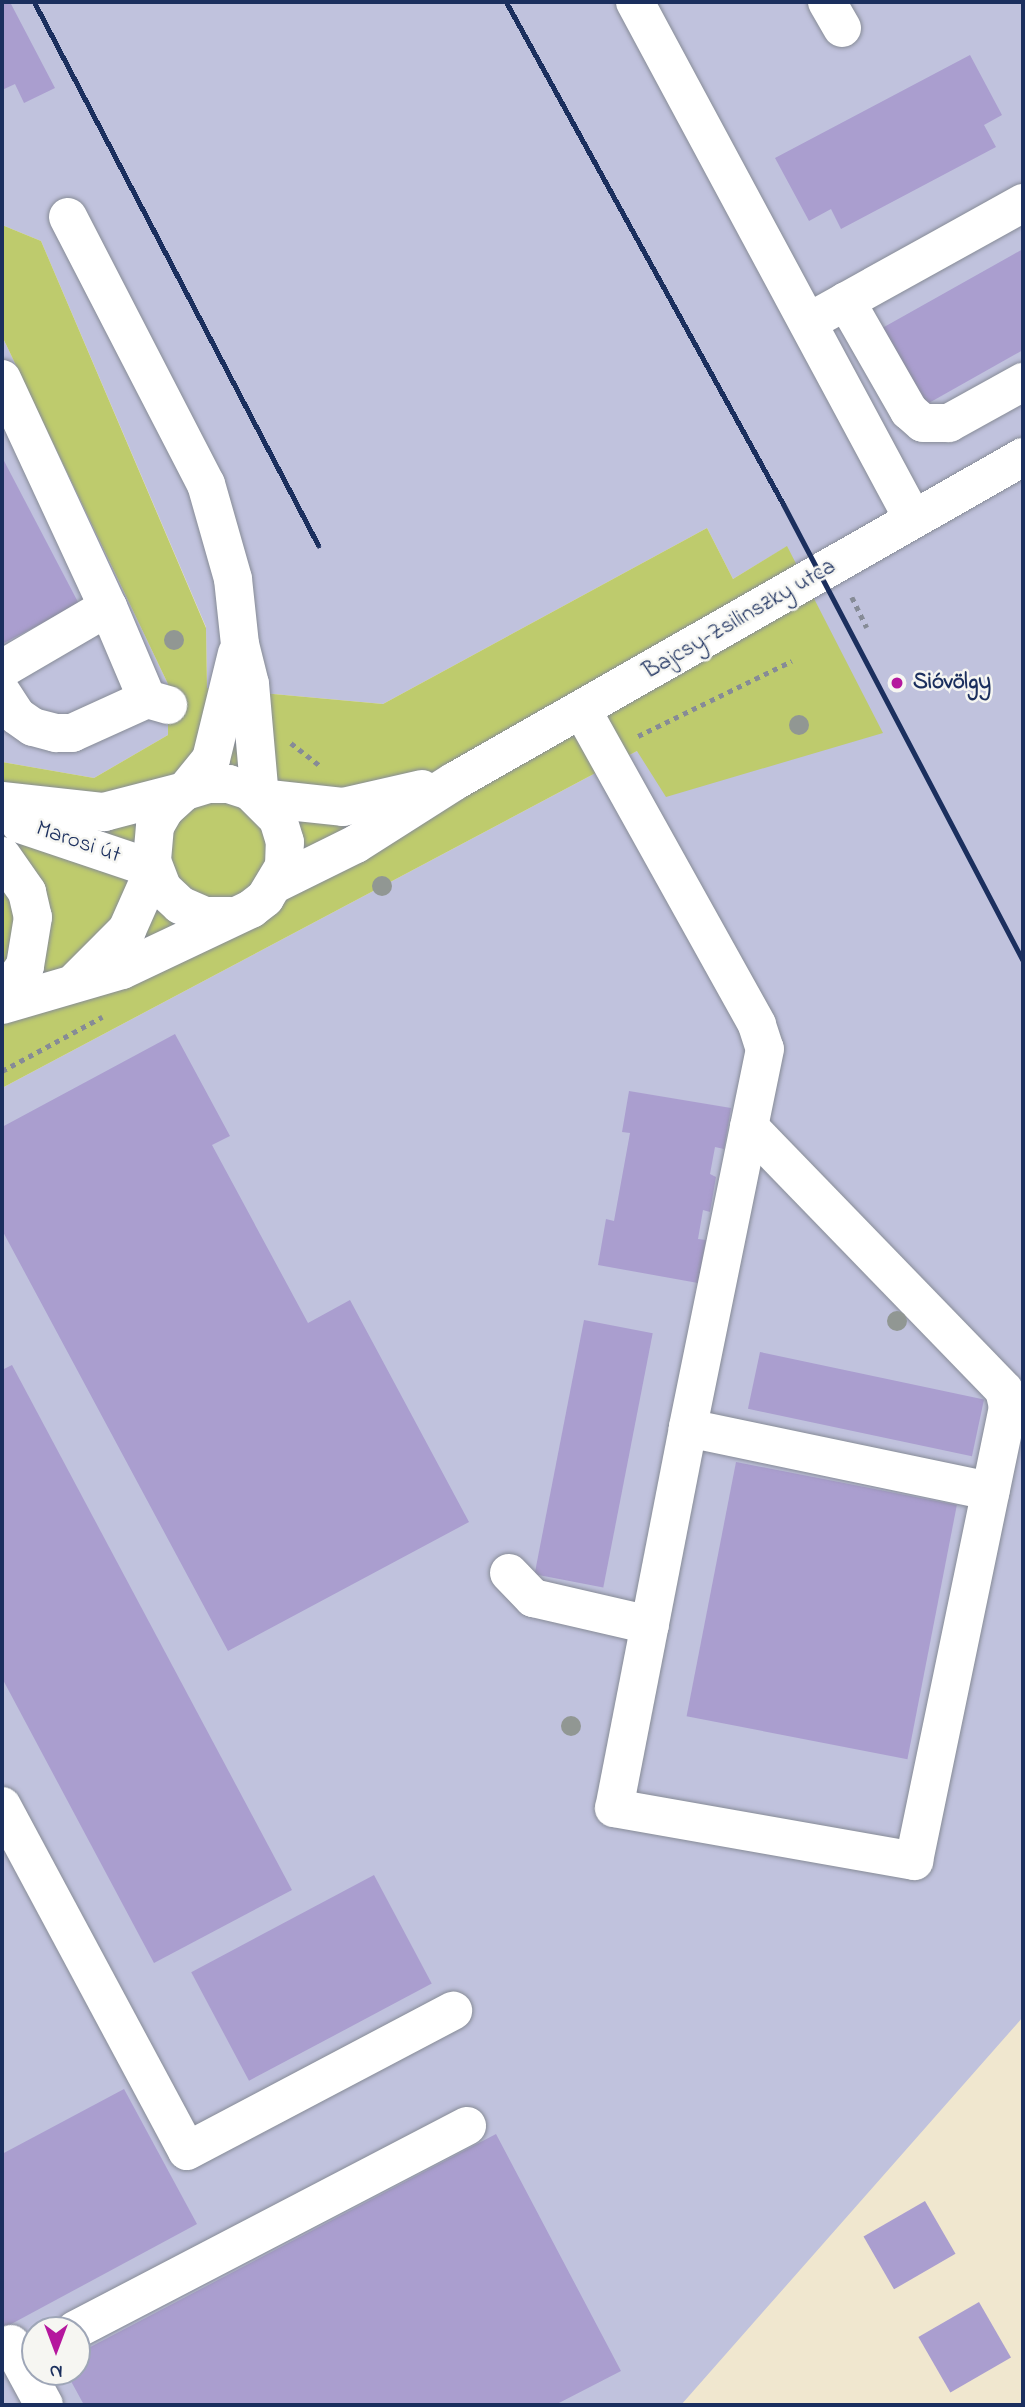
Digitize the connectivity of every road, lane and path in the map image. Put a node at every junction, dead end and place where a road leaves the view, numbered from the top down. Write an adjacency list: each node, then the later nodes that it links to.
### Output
1 (635, 2): 5 (street)
2 (1023, 203): 4 (street)
3 (68, 217): 11 (street)
4 (846, 301): 5 (street); 7 (street)
5 (807, 324): 9 (street)
6 (2, 379): 10 (street)
7 (1023, 382)
8 (1023, 457): 9 (street, Bajcsy-Zsilinszky utca)
9 (913, 519): 14 (street, Bajcsy-Zsilinszky utca)
10 (108, 607): 12 (street); 13 (street)
11 (240, 644): 16 (street); 17 (street)
12 (2, 669)
13 (2, 693)
14 (582, 710): 15 (street, Bajcsy-Zsilinszky utca); 27 (street)
15 (455, 781): 17 (street, Bajcsy-Zsilinszky utca); 22 (street, Bajcsy-Zsilinszky utca)
16 (185, 791): 17 (street); 18 (street, Marosi út); 21 (street)
17 (260, 798): 22 (street)
18 (2, 801)
19 (2, 819): 21 (street, Marosi út)
20 (2, 856): 25 (street)
21 (154, 869): 23 (street); 24 (street)
22 (277, 883): 23 (street)
23 (230, 916): 24 (street)
24 (75, 982): 26 (street)
25 (2, 998)
26 (2, 1005)
27 (749, 1127): 28 (street); 29 (street)
28 (688, 1428): 29 (street); 31 (street)
29 (990, 1491): 31 (street)
30 (509, 1573): 31 (street)
31 (650, 1625)
32 (2, 1806): 33 (street)
33 (453, 2011)
34 (467, 2126): 35 (street)
35 (91, 2322)
36 (36, 2386): 37 (street)
37 (44, 2405)

